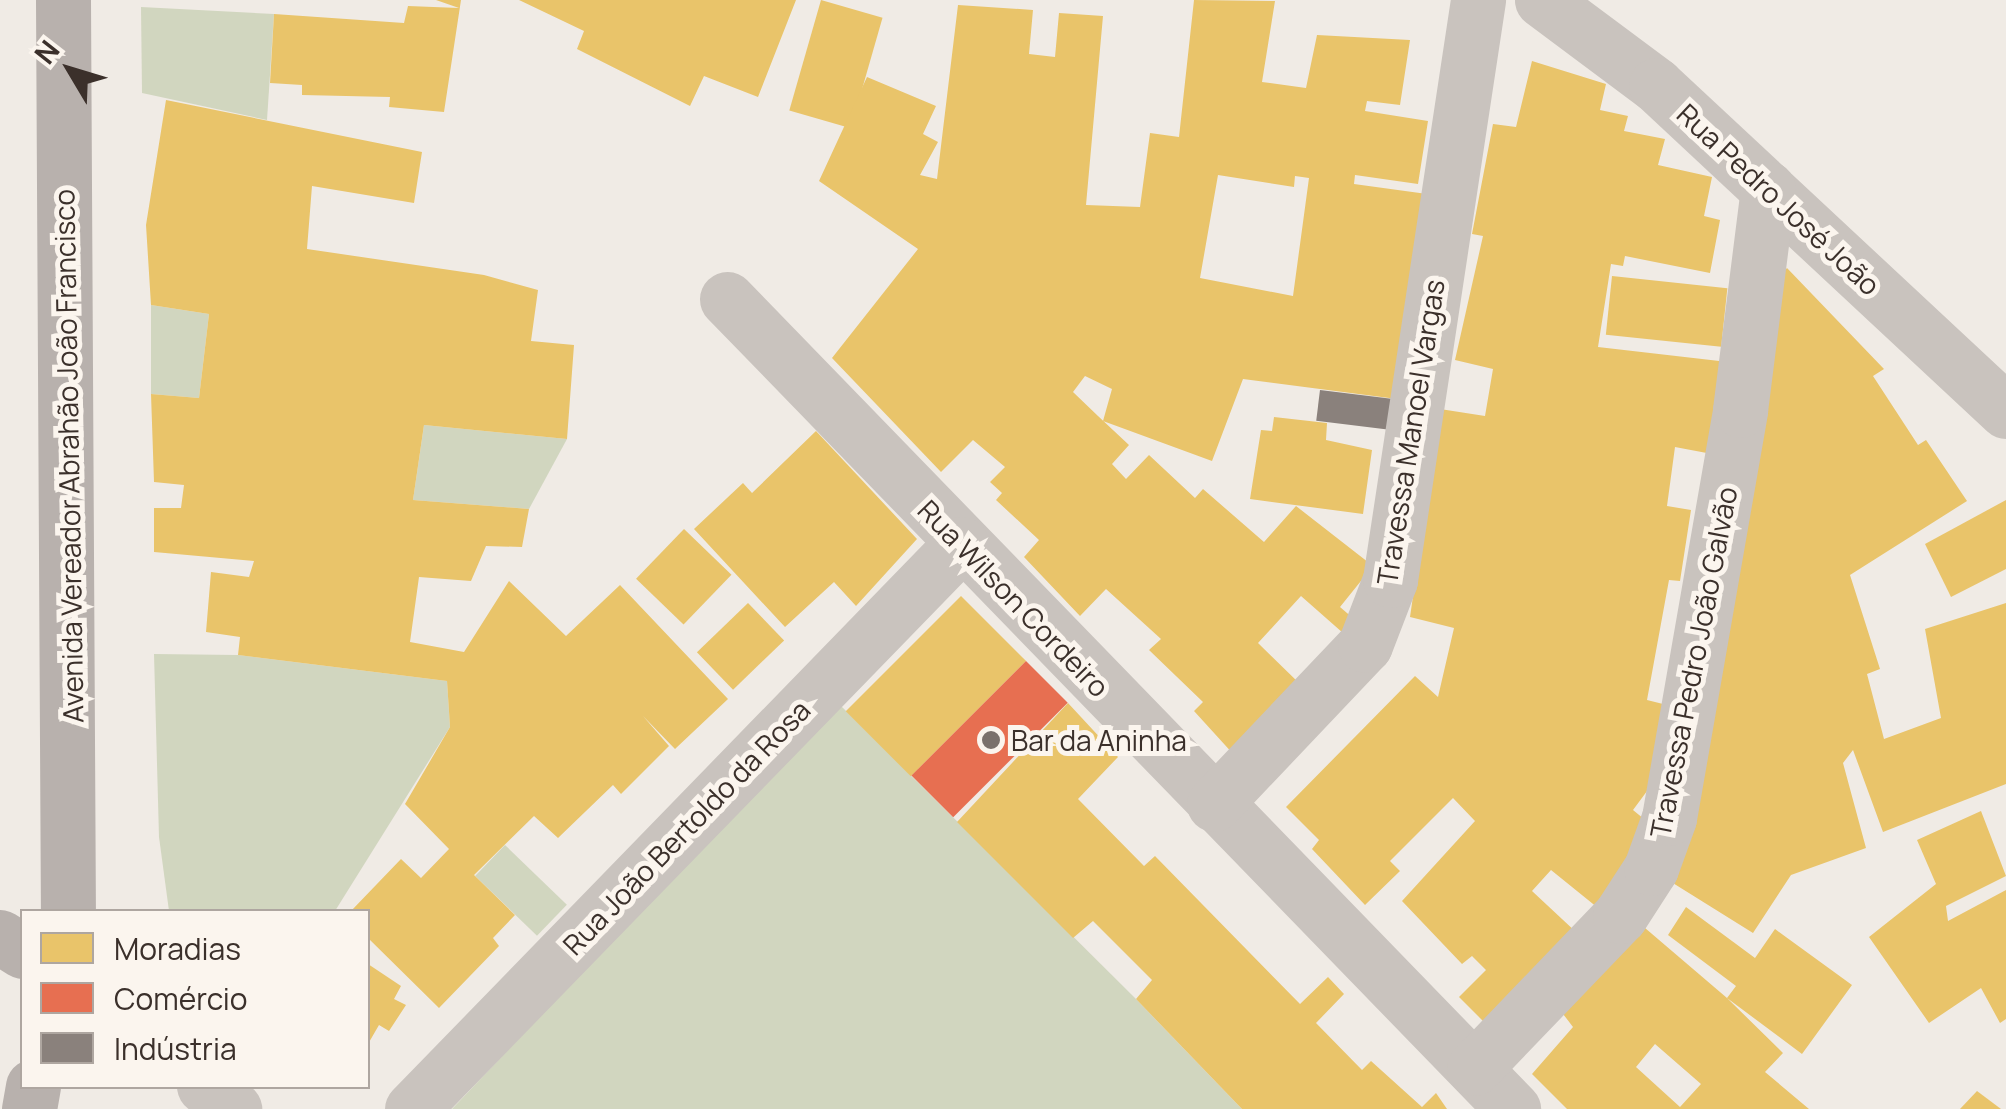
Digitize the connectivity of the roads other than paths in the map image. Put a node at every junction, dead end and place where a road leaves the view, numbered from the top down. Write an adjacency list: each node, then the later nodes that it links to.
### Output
1 (63, 0): 9 (main road, Avenida Vereador Abrahão João Francisco)
2 (1478, 0): 8 (street, Travessa Manoel Vargas)
3 (1542, 0): 4 (street, Rua Pedro José João)
4 (1768, 188): 6 (street, Rua Pedro José João); 10 (street, Travessa Pedro João Galvão)
5 (726, 299): 7 (street, Rua Wilson Cordeiro)
6 (2006, 411)
7 (961, 544): 8 (street, Rua Wilson Cordeiro); 13 (street, Rua João Bertoldo da Rosa)
8 (1214, 804): 10 (street, Rua Wilson Cordeiro)
9 (68, 909)
10 (1474, 1068): 14 (street, Rua Wilson Cordeiro)
11 (208, 1089): 12 (street)
12 (234, 1109)
13 (412, 1109)
14 (1513, 1109)

